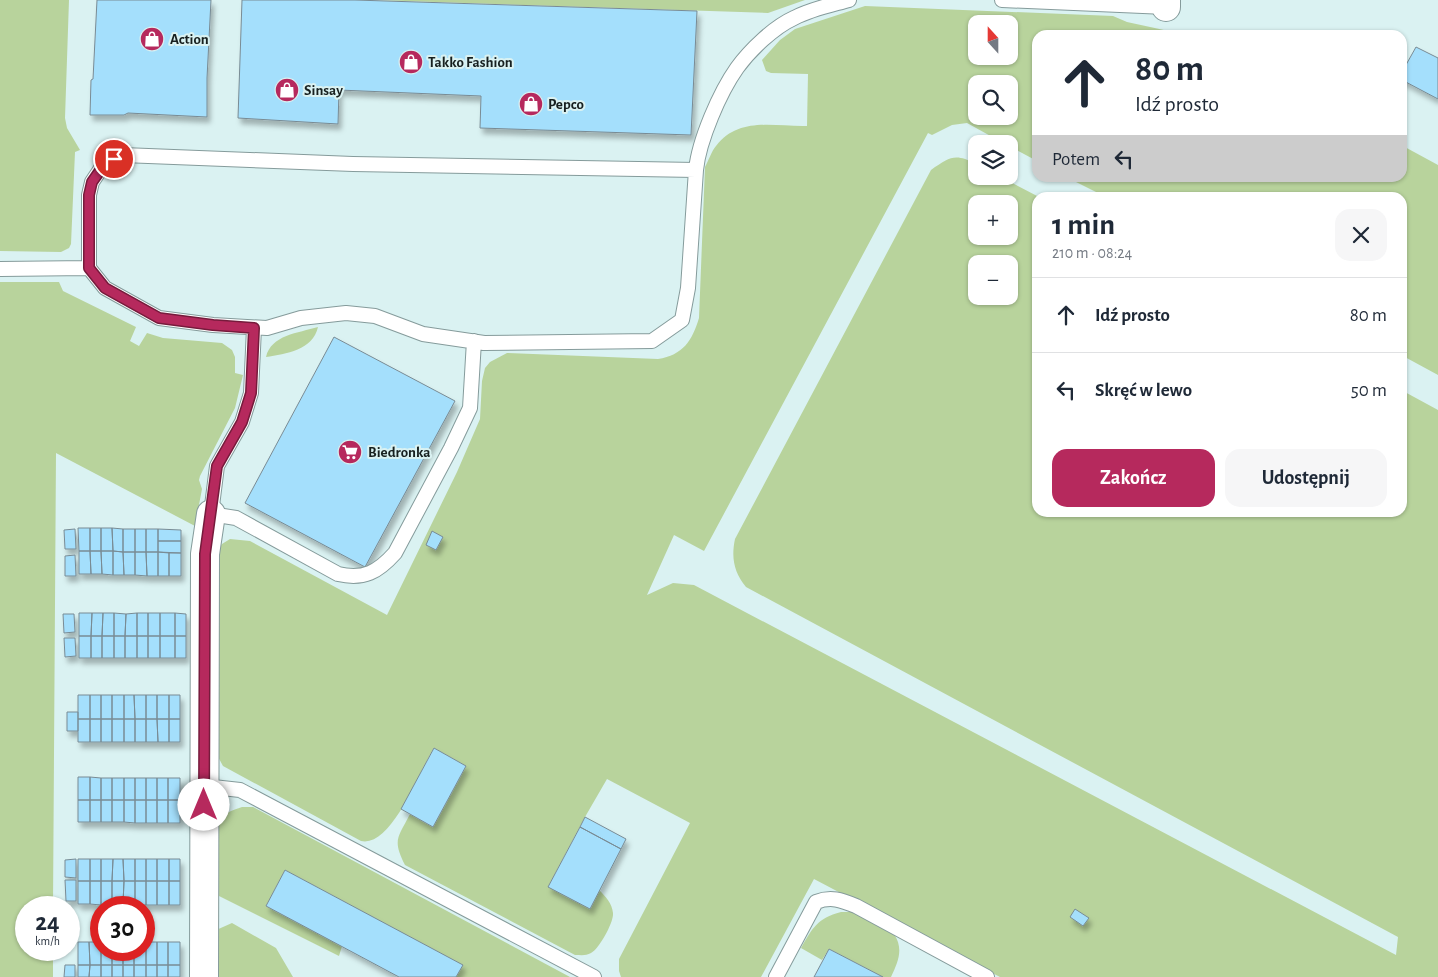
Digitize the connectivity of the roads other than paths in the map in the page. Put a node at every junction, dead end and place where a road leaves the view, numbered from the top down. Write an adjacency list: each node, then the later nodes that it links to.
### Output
1 (849, 0): 4 (lane)
2 (1002, 0): 3 (lane)
3 (1166, 4)
4 (696, 170): 5 (lane); 8 (lane)
5 (89, 268): 6 (lane); 7 (lane)
6 (0, 269)
7 (254, 328): 8 (lane); 9 (lane)
8 (474, 341): 9 (lane)
9 (211, 514): 10 (street)
10 (204, 786): 11 (street); 12 (lane)
11 (204, 977)
12 (594, 977)
13 (776, 977): 14 (lane)
14 (987, 977)

